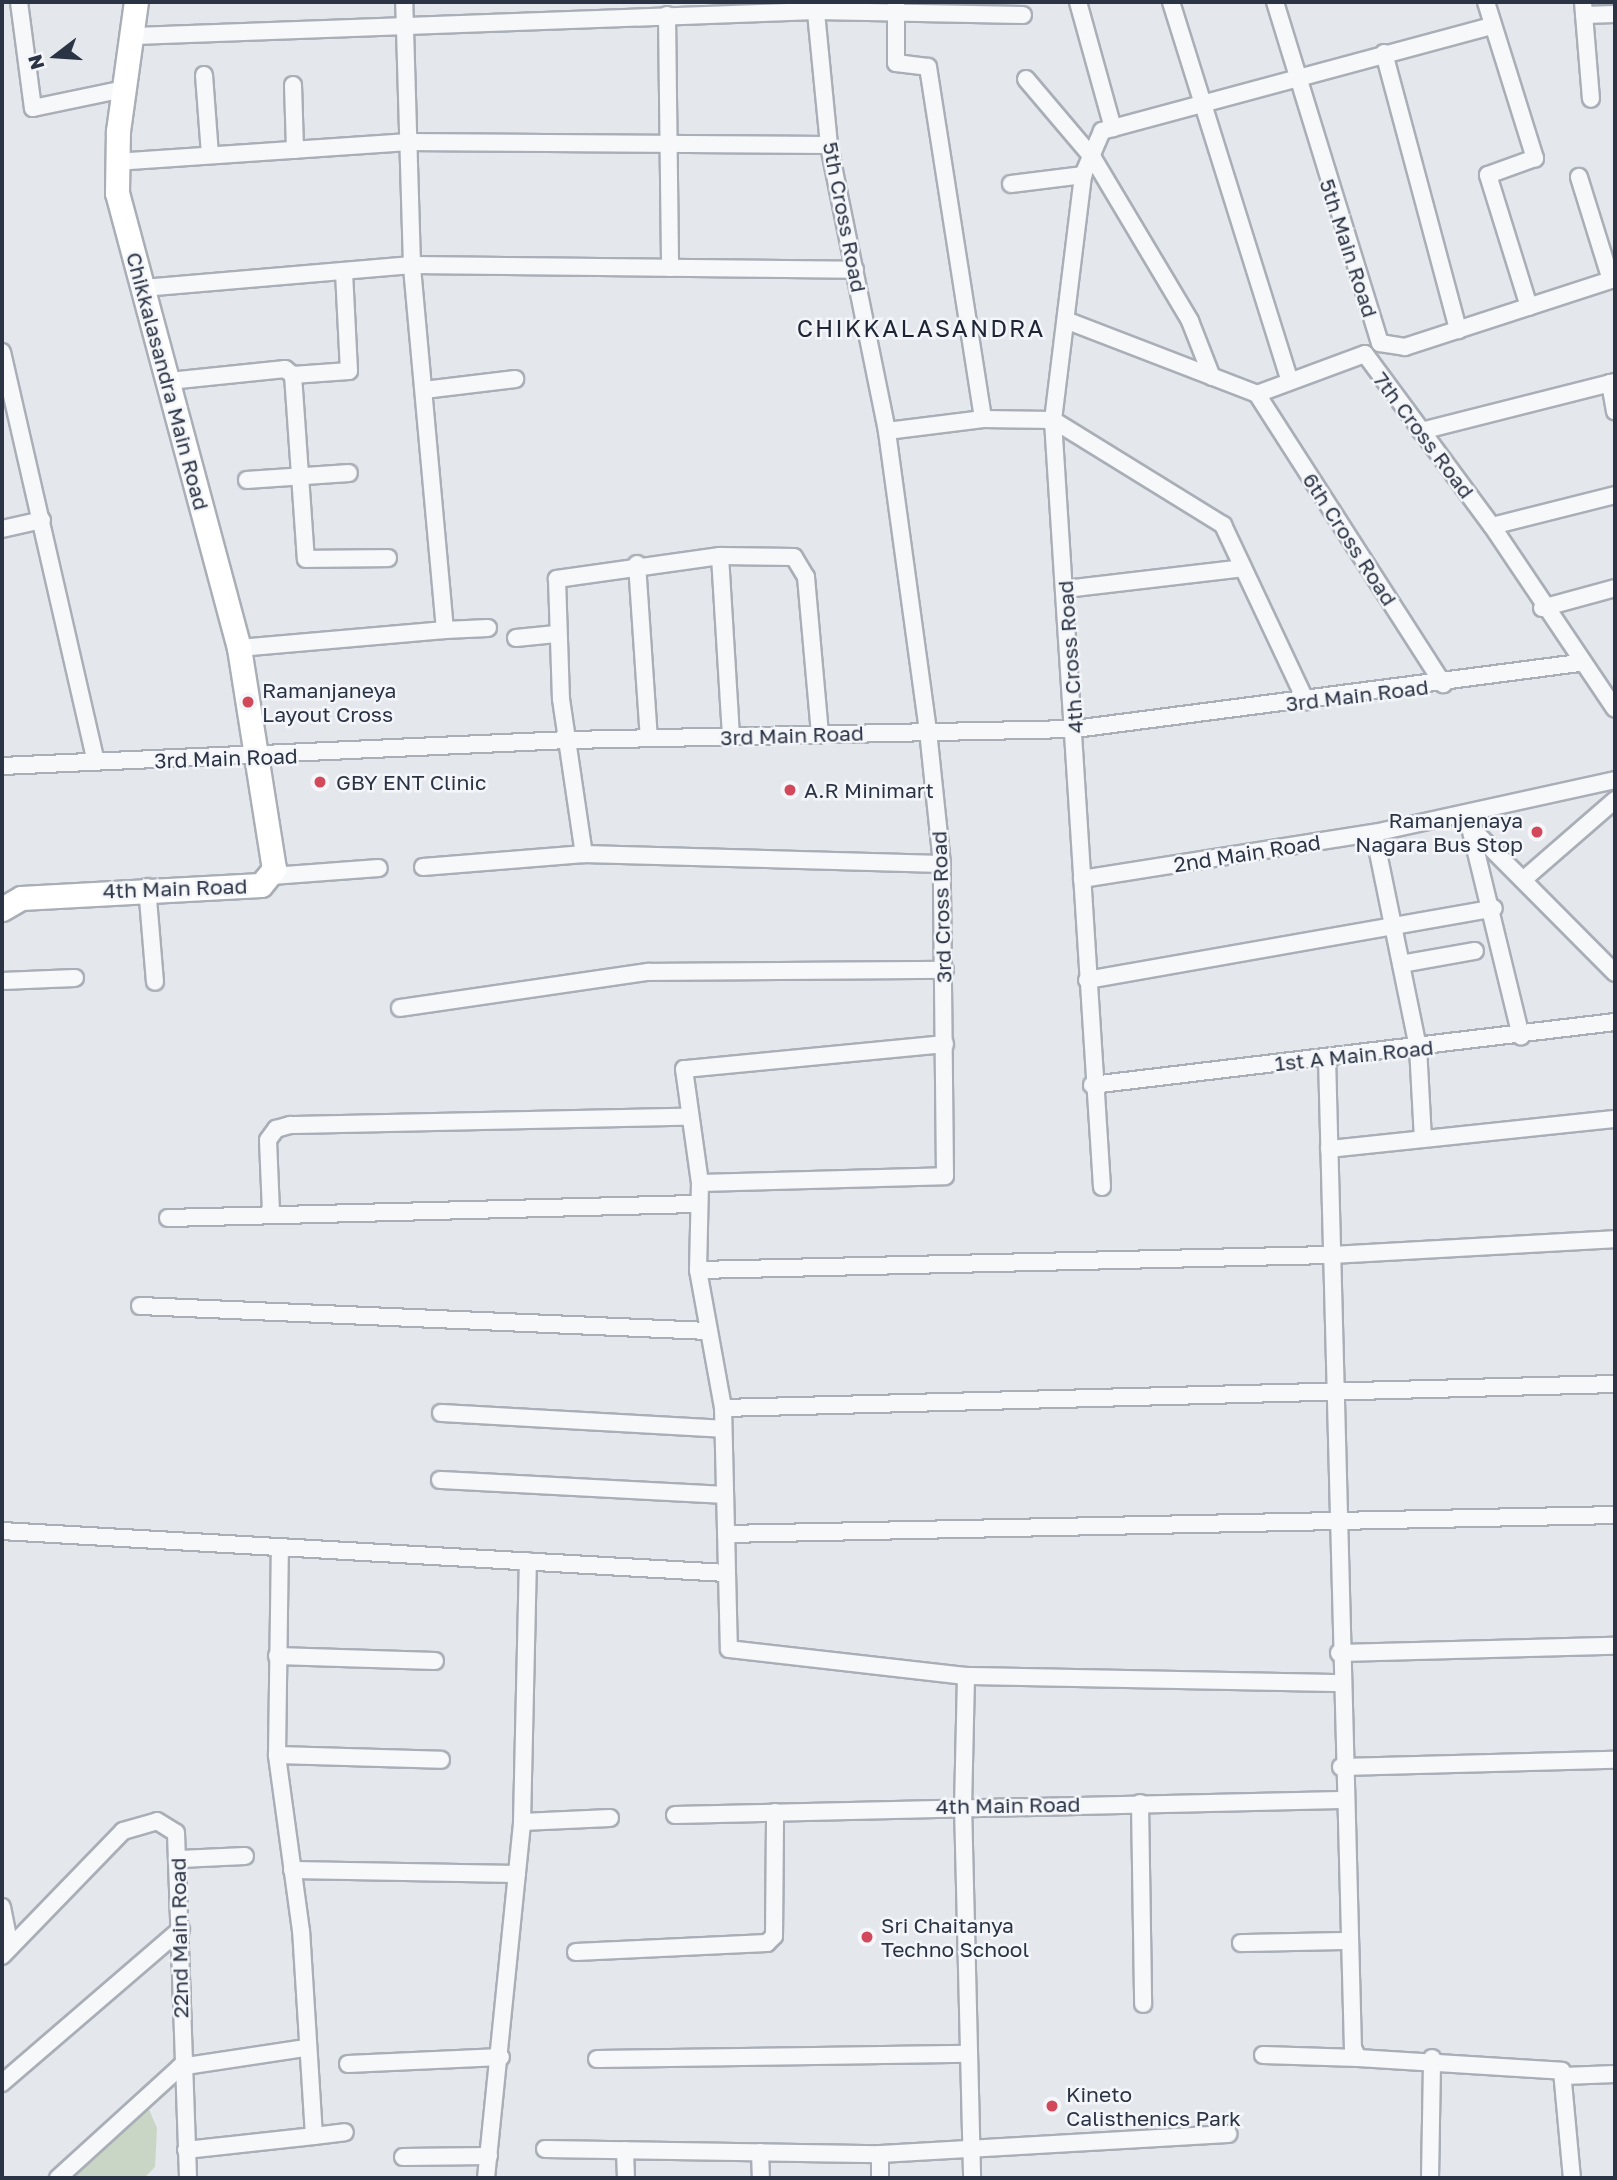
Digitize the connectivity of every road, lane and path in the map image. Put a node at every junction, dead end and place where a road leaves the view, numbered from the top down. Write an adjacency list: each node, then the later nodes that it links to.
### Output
1 (19, 2): 22 (street)
2 (136, 2): 16 (street, Chikkalasandra Main Road)
3 (404, 2): 14 (street)
4 (1078, 2): 25 (street)
5 (1171, 2): 24 (street)
6 (1275, 2): 19 (street)
7 (1486, 2): 15 (street)
8 (816, 6): 9 (street); 12 (street); 28 (street, 5th Cross Road)
9 (896, 8): 13 (street); 54 (street)
10 (1584, 8): 11 (street); 23 (street)
11 (1615, 14)
12 (667, 15): 14 (street); 27 (street)
13 (1023, 15)
14 (404, 22): 16 (street); 26 (street)
15 (1492, 26): 17 (street); 41 (street)
16 (135, 36): 22 (street, Chikkalasandra Main Road)
17 (1384, 53): 19 (street); 43 (street)
18 (204, 75): 30 (street)
19 (1294, 76): 24 (street); 43 (street, 5th Main Road)
20 (1026, 79): 31 (street)
21 (293, 85): 29 (street)
22 (124, 89): 32 (street, Chikkalasandra Main Road)
23 (1591, 99)
24 (1199, 104): 25 (street); 45 (street)
25 (1108, 130): 31 (street, 4th Cross Road)
26 (405, 142): 27 (street); 29 (street); 36 (street)
27 (667, 144): 28 (street); 37 (street)
28 (830, 145): 38 (street, 5th Cross Road)
29 (295, 150): 30 (street)
30 (210, 155): 32 (street)
31 (1093, 158): 33 (street, 4th Cross Road); 47 (street)
32 (115, 162): 40 (street, Chikkalasandra Main Road)
33 (1083, 175): 35 (street); 42 (street, 4th Cross Road)
34 (1579, 177): 41 (street)
35 (1011, 184)
36 (412, 265): 37 (street); 39 (street); 51 (street)
37 (670, 268): 38 (street)
38 (855, 270): 56 (street, 5th Cross Road)
39 (344, 271): 40 (street); 46 (street)
40 (143, 288): 49 (street, Chikkalasandra Main Road)
41 (1529, 307): 43 (street)
42 (1068, 320): 47 (street); 55 (street, 4th Cross Road)
43 (1458, 330)
44 (2, 352): 62 (street)
45 (1288, 374): 52 (street, 7th Cross Road); 57 (street, 7th Cross Road)
46 (293, 375): 49 (street); 59 (street)
47 (1212, 377): 52 (street)
48 (515, 379): 51 (street)
49 (169, 380): 76 (street, Chikkalasandra Main Road)
50 (1612, 383): 53 (street); 57 (street)
51 (424, 390): 73 (street)
52 (1256, 394): 78 (street, 6th Cross Road)
53 (1615, 412)
54 (983, 419): 55 (street); 56 (street)
55 (1053, 420): 68 (street); 70 (street, 4th Cross Road)
56 (887, 431): 82 (street, 3rd Cross Road)
57 (1421, 431): 63 (street, 7th Cross Road)
58 (349, 473): 59 (street)
59 (298, 474): 60 (street); 66 (street)
60 (247, 480)
61 (1615, 495): 63 (street)
62 (42, 520): 64 (street); 88 (street)
63 (1492, 526): 71 (street, 7th Cross Road)
64 (2, 529)
65 (720, 556): 67 (street); 83 (street); 84 (street)
66 (388, 558)
67 (637, 564): 74 (street); 85 (street)
68 (1243, 568): 70 (street); 79 (street)
69 (1615, 588): 71 (street)
70 (1065, 589): 81 (street, 4th Cross Road)
71 (1542, 608): 77 (street, 7th Cross Road)
72 (488, 628): 73 (street)
73 (445, 630): 76 (street)
74 (556, 634): 75 (street); 86 (street)
75 (516, 638)
76 (239, 648): 87 (street, Chikkalasandra Main Road)
77 (1579, 663): 78 (street, 3rd Main Road); 80 (street, 7th Cross Road)
78 (1443, 684): 79 (street, 3rd Main Road)
79 (1306, 701): 81 (street, 3rd Main Road)
80 (1615, 709)
81 (1075, 729): 82 (street, 3rd Main Road); 99 (street, 4th Cross Road)
82 (928, 731): 83 (street, 3rd Main Road); 95 (street, 3rd Cross Road)
83 (820, 734): 84 (street, 3rd Main Road)
84 (731, 736): 85 (street, 3rd Main Road)
85 (649, 738): 86 (street, 3rd Main Road)
86 (569, 740): 87 (street, 3rd Main Road); 94 (street)
87 (257, 759): 88 (street, 3rd Main Road); 98 (street, 4th Main Road)
88 (96, 761): 89 (street, 3rd Main Road)
89 (2, 766)
90 (1615, 780): 92 (street, 2nd Main Road)
91 (1615, 800): 100 (street)
92 (1469, 822): 93 (street, 2nd Main Road); 100 (street); 103 (street)
93 (1374, 832): 99 (street, 2nd Main Road); 104 (street)
94 (584, 854): 95 (street); 96 (street)
95 (942, 864): 107 (street, 3rd Cross Road)
96 (423, 867)
97 (379, 868): 98 (street)
98 (272, 876): 101 (street, 4th Main Road)
99 (1082, 879): 110 (street, 4th Cross Road)
100 (1523, 880): 108 (street)
101 (147, 887): 102 (street, 4th Main Road); 112 (street)
102 (5, 902)
103 (1494, 908): 104 (street); 115 (street)
104 (1393, 925): 106 (street); 110 (street)
105 (1475, 951): 106 (street)
106 (1401, 964): 117 (street)
107 (945, 970): 113 (street); 116 (street, 3rd Cross Road)
108 (1615, 973)
109 (75, 978): 111 (street)
110 (1087, 980): 119 (street, 4th Cross Road)
111 (2, 981)
112 (155, 982)
113 (400, 1008)
114 (1615, 1022): 115 (street, 1st A Main Road)
115 (1521, 1036): 117 (street, 1st A Main Road)
116 (945, 1044): 120 (street); 124 (street, 3rd Cross Road)
117 (1418, 1047): 118 (street, 1st A Main Road); 122 (street)
118 (1328, 1057): 119 (street, 1st A Main Road); 123 (street)
119 (1091, 1085): 125 (street, 4th Cross Road)
120 (687, 1117): 124 (street); 127 (street)
121 (1615, 1119): 122 (street)
122 (1423, 1138): 123 (street)
123 (1329, 1149): 130 (street)
124 (700, 1183): 126 (street)
125 (1102, 1187)
126 (697, 1204): 127 (street); 131 (street)
127 (271, 1212): 128 (street)
128 (168, 1218)
129 (1615, 1239): 130 (street)
130 (1331, 1255): 131 (street); 135 (street)
131 (698, 1270): 133 (street)
132 (140, 1306): 133 (street)
133 (708, 1331): 136 (street)
134 (1615, 1384): 135 (street)
135 (1333, 1391): 136 (street); 142 (street)
136 (723, 1408): 138 (street)
137 (441, 1413): 138 (street)
138 (723, 1429): 140 (street)
139 (440, 1480): 140 (street)
140 (723, 1495): 144 (street)
141 (1615, 1515): 142 (street)
142 (1335, 1526): 144 (street); 149 (street)
143 (2, 1531): 145 (street)
144 (726, 1534): 147 (street)
145 (280, 1547): 146 (street); 150 (street)
146 (528, 1561): 147 (street); 164 (street)
147 (726, 1573): 152 (street)
148 (1615, 1646): 149 (street)
149 (1339, 1653): 153 (street)
150 (277, 1656): 151 (street); 154 (street)
151 (435, 1661)
152 (966, 1676): 153 (street); 160 (street)
153 (1339, 1683): 157 (street)
154 (276, 1755): 155 (street); 167 (street)
155 (440, 1760)
156 (1615, 1760): 157 (street)
157 (1341, 1767): 158 (street)
158 (1342, 1800): 159 (street, 4th Main Road); 171 (street)
159 (1140, 1803): 160 (street, 4th Main Road); 175 (street)
160 (962, 1805): 161 (street, 4th Main Road); 177 (street)
161 (775, 1812): 162 (street, 4th Main Road); 174 (street)
162 (675, 1815)
163 (610, 1818): 164 (street)
164 (522, 1822): 168 (street)
165 (245, 1856): 166 (street)
166 (180, 1859): 170 (street, 22nd Main Road); 173 (street, 22nd Main Road)
167 (292, 1870): 168 (street); 176 (street)
168 (517, 1874): 179 (street)
169 (2, 1908): 173 (street)
170 (181, 1929): 184 (street, 22nd Main Road); 187 (street)
171 (1348, 1941): 172 (street); 180 (street)
172 (1241, 1943)
173 (6, 1952)
174 (576, 1952)
175 (1143, 2004)
176 (305, 2048): 184 (street); 190 (street)
177 (969, 2054): 182 (street); 196 (street)
178 (1263, 2054): 180 (street)
179 (500, 2057): 183 (street); 197 (street)
180 (1358, 2058): 181 (street)
181 (1432, 2058): 186 (street); 206 (street)
182 (597, 2059)
183 (348, 2064)
184 (180, 2067): 192 (street, 22nd Main Road); 199 (street)
185 (1615, 2074): 186 (street)
186 (1564, 2076): 207 (street)
187 (2, 2083)
188 (345, 2132): 190 (street)
189 (1228, 2134): 196 (street)
190 (314, 2136): 192 (street)
191 (544, 2149): 193 (street)
192 (186, 2150): 200 (street, 22nd Main Road)
193 (625, 2150): 194 (street); 202 (street)
194 (760, 2152): 195 (street); 203 (street)
195 (880, 2154): 196 (street); 204 (street)
196 (971, 2154): 205 (street)
197 (489, 2156): 198 (street); 201 (street)
198 (402, 2157)
199 (58, 2178)
200 (188, 2178)
201 (486, 2178)
202 (626, 2178)
203 (761, 2178)
204 (880, 2178)
205 (972, 2178)
206 (1430, 2178)
207 (1572, 2178)

